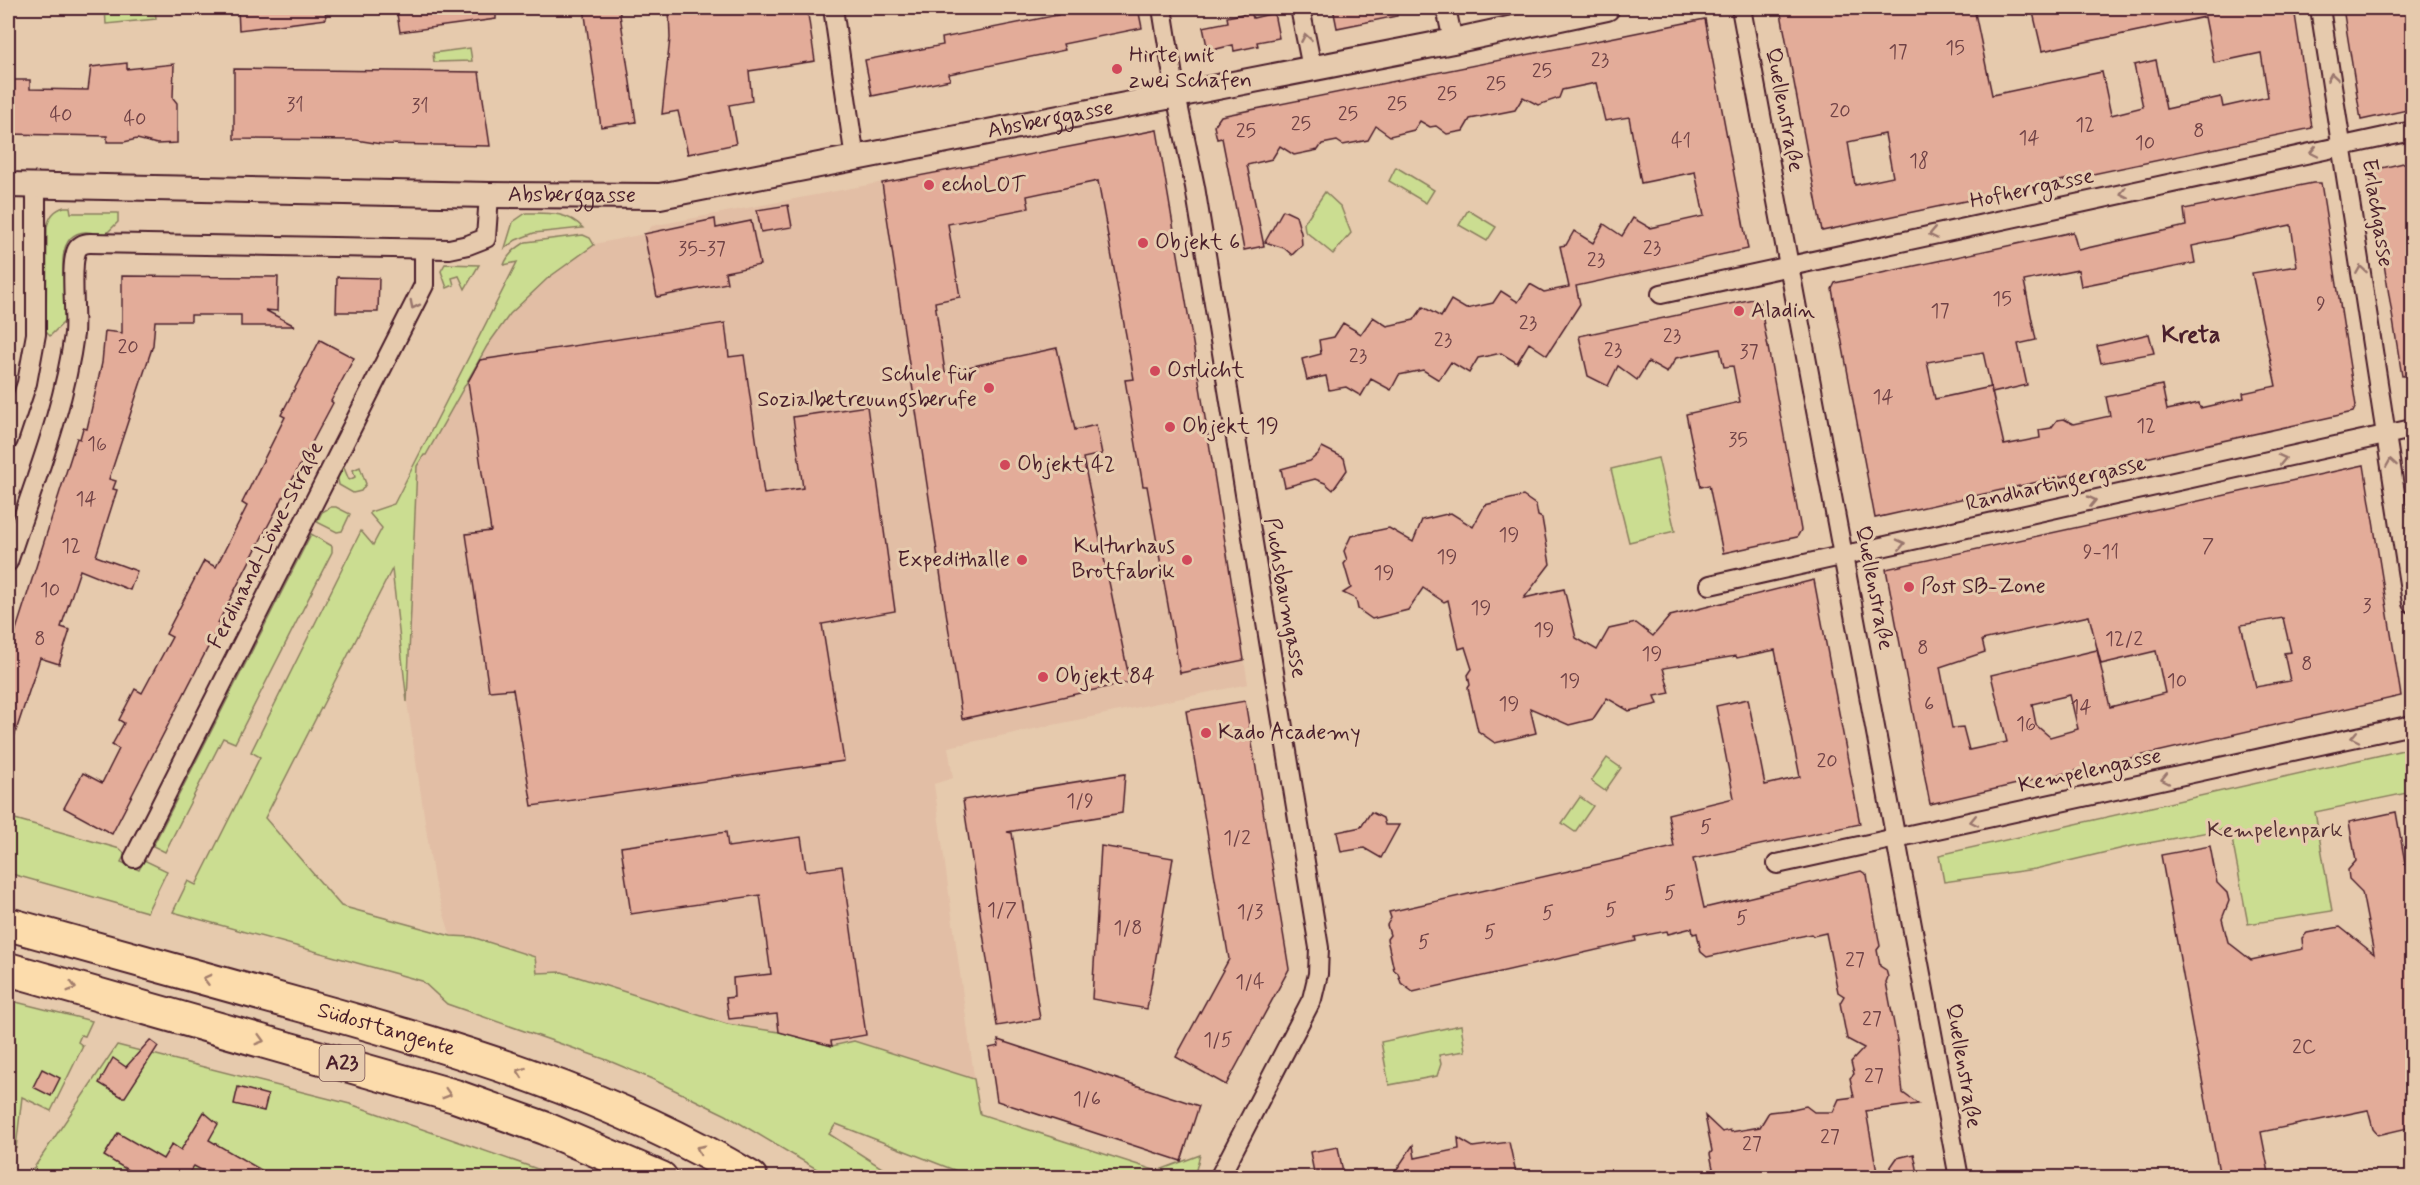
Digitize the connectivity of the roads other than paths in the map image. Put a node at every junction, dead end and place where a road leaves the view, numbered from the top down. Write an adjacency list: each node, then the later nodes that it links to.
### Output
1 (833, 8): 13 (street)
2 (1162, 8): 10 (street, Puchsbaumgasse)
3 (1300, 8): 9 (street, one-way to 3)
4 (1446, 8): 8 (street)
5 (1607, 8): 8 (street, Absberggasse)
6 (1741, 8): 18 (street, Quellenstraße)
7 (2320, 8): 12 (street, Erlachgasse, one-way to 7)
8 (1453, 41): 9 (street, Absberggasse)
9 (1312, 68): 10 (street, Absberggasse)
10 (1176, 95): 13 (street, Absberggasse); 35 (street, Puchsbaumgasse)
11 (2412, 131): 12 (street, Hofherrgasse)
12 (2343, 146): 18 (street, Hofherrgasse, one-way to 18); 21 (street, Erlachgasse, one-way to 12)
13 (855, 159): 16 (street, Absberggasse)
14 (8, 185): 15 (street, Absberggasse)
15 (36, 185): 16 (street, Absberggasse); 22 (street)
16 (489, 195): 17 (street, Absberggasse)
17 (424, 249): 24 (street, Absberggasse); 29 (street, Ferdinand-Löwe-Straße, one-way to 29)
18 (1789, 266): 19 (street, Hofherrgasse); 23 (street, Quellenstraße)
19 (1661, 294)
20 (2412, 429): 21 (street, Randhartingergasse)
21 (2386, 435): 23 (street, Randhartingergasse, one-way to 21); 26 (street, Erlachgasse, one-way to 21)
22 (8, 440)
23 (1844, 556): 25 (street, Randhartingergasse); 28 (street, Quellenstraße)
24 (8, 562)
25 (1710, 585)
26 (2412, 603)
27 (2412, 725): 28 (street, Kempelengasse, one-way to 28)
28 (1897, 838): 30 (street, Kempelengasse); 36 (street, Quellenstraße)
29 (134, 858)
30 (1778, 864)
31 (8, 924): 34 (highway, Südosttangente / A23, one-way to 31)
32 (8, 969): 33 (highway, Südosttangente / A23, one-way to 33)
33 (661, 1178)
34 (751, 1178)
35 (1219, 1178)
36 (1959, 1178)

